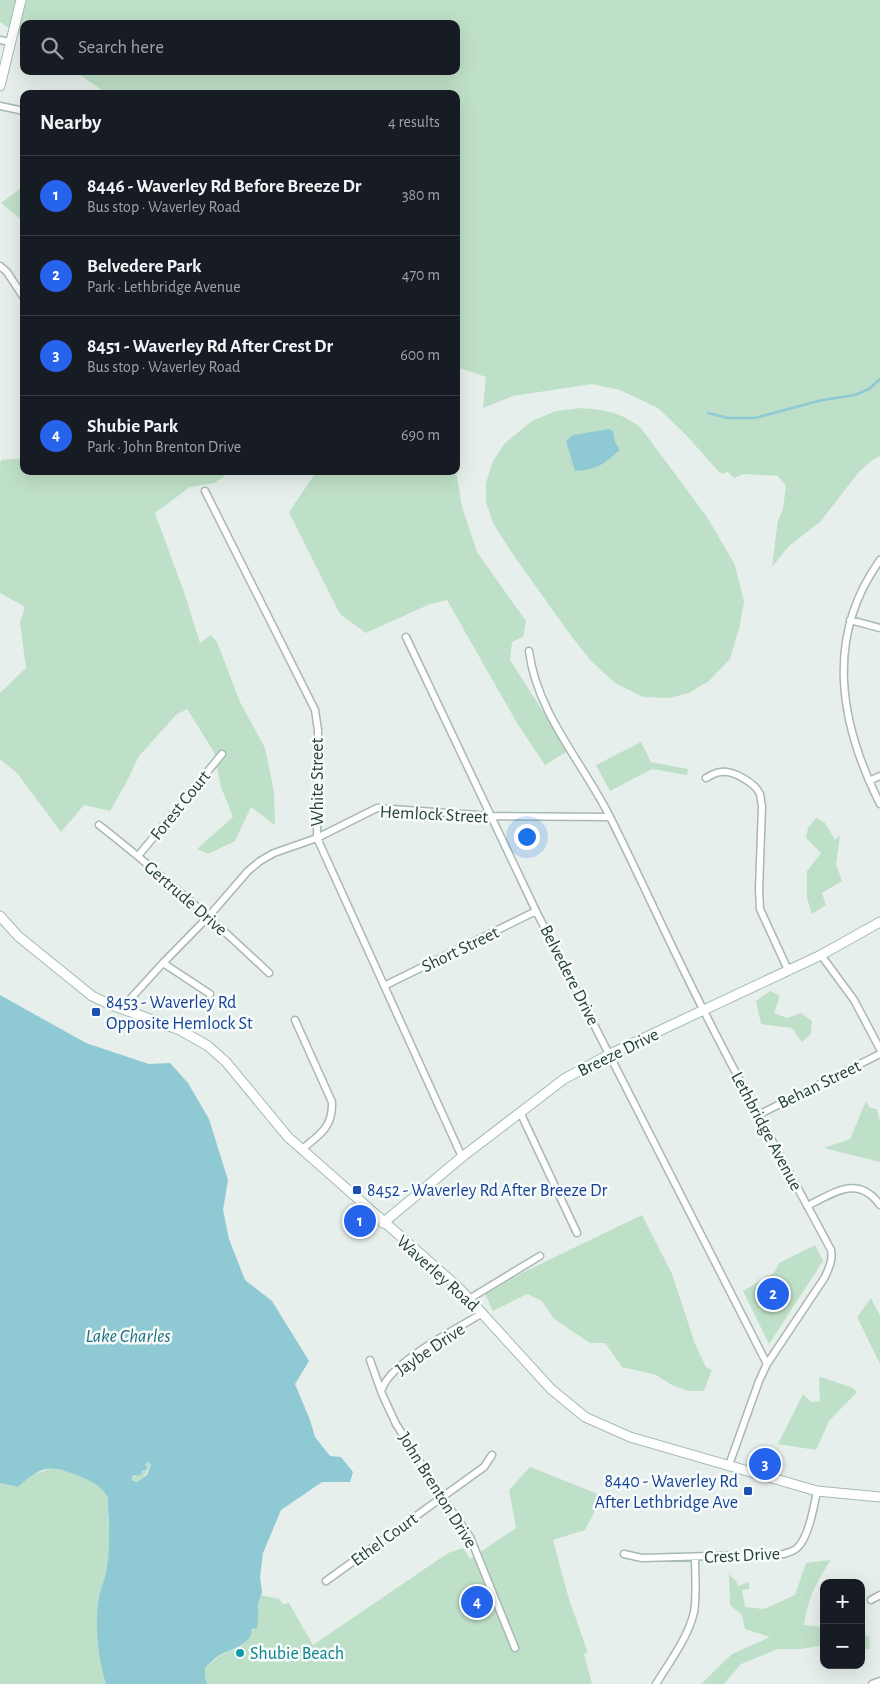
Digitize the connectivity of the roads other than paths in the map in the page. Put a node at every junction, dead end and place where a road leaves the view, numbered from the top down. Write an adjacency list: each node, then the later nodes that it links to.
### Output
1 (20, 0): 3 (main road)
2 (0, 40): 3 (street)
3 (10, 42): 4 (main road)
4 (0, 86)
5 (0, 106): 6 (street)
6 (20, 110)
7 (0, 266): 8 (street)
8 (20, 292)
9 (205, 491): 23 (street, White Street)
10 (880, 560): 11 (street)
11 (850, 620): 12 (street); 18 (street)
12 (880, 628)
13 (406, 637): 20 (street, Belvedere Drive)
14 (529, 651): 21 (street, Lethbridge Avenue)
15 (222, 754): 24 (street, Forest Court)
16 (880, 776): 18 (street)
17 (706, 778): 31 (street)
18 (869, 781): 19 (street)
19 (880, 804)
20 (492, 816): 21 (street, Hemlock Street); 23 (street, Hemlock Street); 25 (street, Belvedere Drive)
21 (610, 817): 36 (street, Lethbridge Avenue)
22 (99, 826): 24 (street, Gertrude Drive)
23 (317, 838): 27 (street, Hemlock Street); 33 (street, White Street)
24 (138, 856): 27 (street, Gertrude Drive)
25 (536, 911): 33 (street, Short Street); 39 (street, Belvedere Drive)
26 (0, 916): 35 (main road, Waverley Road)
27 (209, 916): 30 (street, Hemlock Street); 32 (street, Gertrude Drive)
28 (880, 922): 29 (main road, Breeze Drive)
29 (821, 955): 31 (main road, Breeze Drive); 38 (street)
30 (163, 962): 34 (street); 35 (street, Hemlock Street)
31 (788, 970): 36 (main road, Breeze Drive)
32 (269, 974)
33 (384, 986): 44 (street, White Street)
34 (210, 994)
35 (122, 1008): 43 (main road, Waverley Road)
36 (704, 1011): 39 (main road, Breeze Drive); 42 (street, Lethbridge Avenue)
37 (295, 1020): 43 (street)
38 (880, 1049)
39 (610, 1054): 41 (main road, Breeze Drive); 53 (street, Belvedere Drive)
40 (880, 1054): 42 (street, Behan Street)
41 (520, 1112): 44 (main road, Breeze Drive); 48 (street)
42 (758, 1115): 46 (street, Lethbridge Avenue)
43 (301, 1150): 47 (main road, Waverley Road)
44 (462, 1157): 47 (main road, Breeze Drive)
45 (880, 1205): 46 (street)
46 (807, 1206): 53 (street, Lethbridge Avenue)
47 (383, 1223): 50 (main road, Waverley Road)
48 (577, 1233)
49 (540, 1256): 50 (street)
50 (469, 1299): 51 (main road, Waverley Road)
51 (483, 1313): 54 (street, Jaybe Drive); 56 (main road, Waverley Road)
52 (370, 1360): 54 (street, John Brenton Drive)
53 (767, 1364): 56 (street, Lethbridge Avenue)
54 (382, 1390): 58 (street, John Brenton Drive)
55 (492, 1455): 58 (street, Ethel Court)
56 (729, 1465): 57 (main road, Waverley Road)
57 (817, 1491): 59 (main road, Waverley Road); 61 (street, Crest Drive)
58 (442, 1497): 62 (street, Ethel Court); 65 (street, John Brenton Drive)
59 (880, 1497)
60 (624, 1554): 61 (street, Crest Drive)
61 (695, 1557): 67 (street)
62 (326, 1581)
63 (880, 1595): 64 (street)
64 (871, 1600)
65 (515, 1648)
66 (880, 1680): 68 (street)
67 (656, 1684)
68 (872, 1684)

